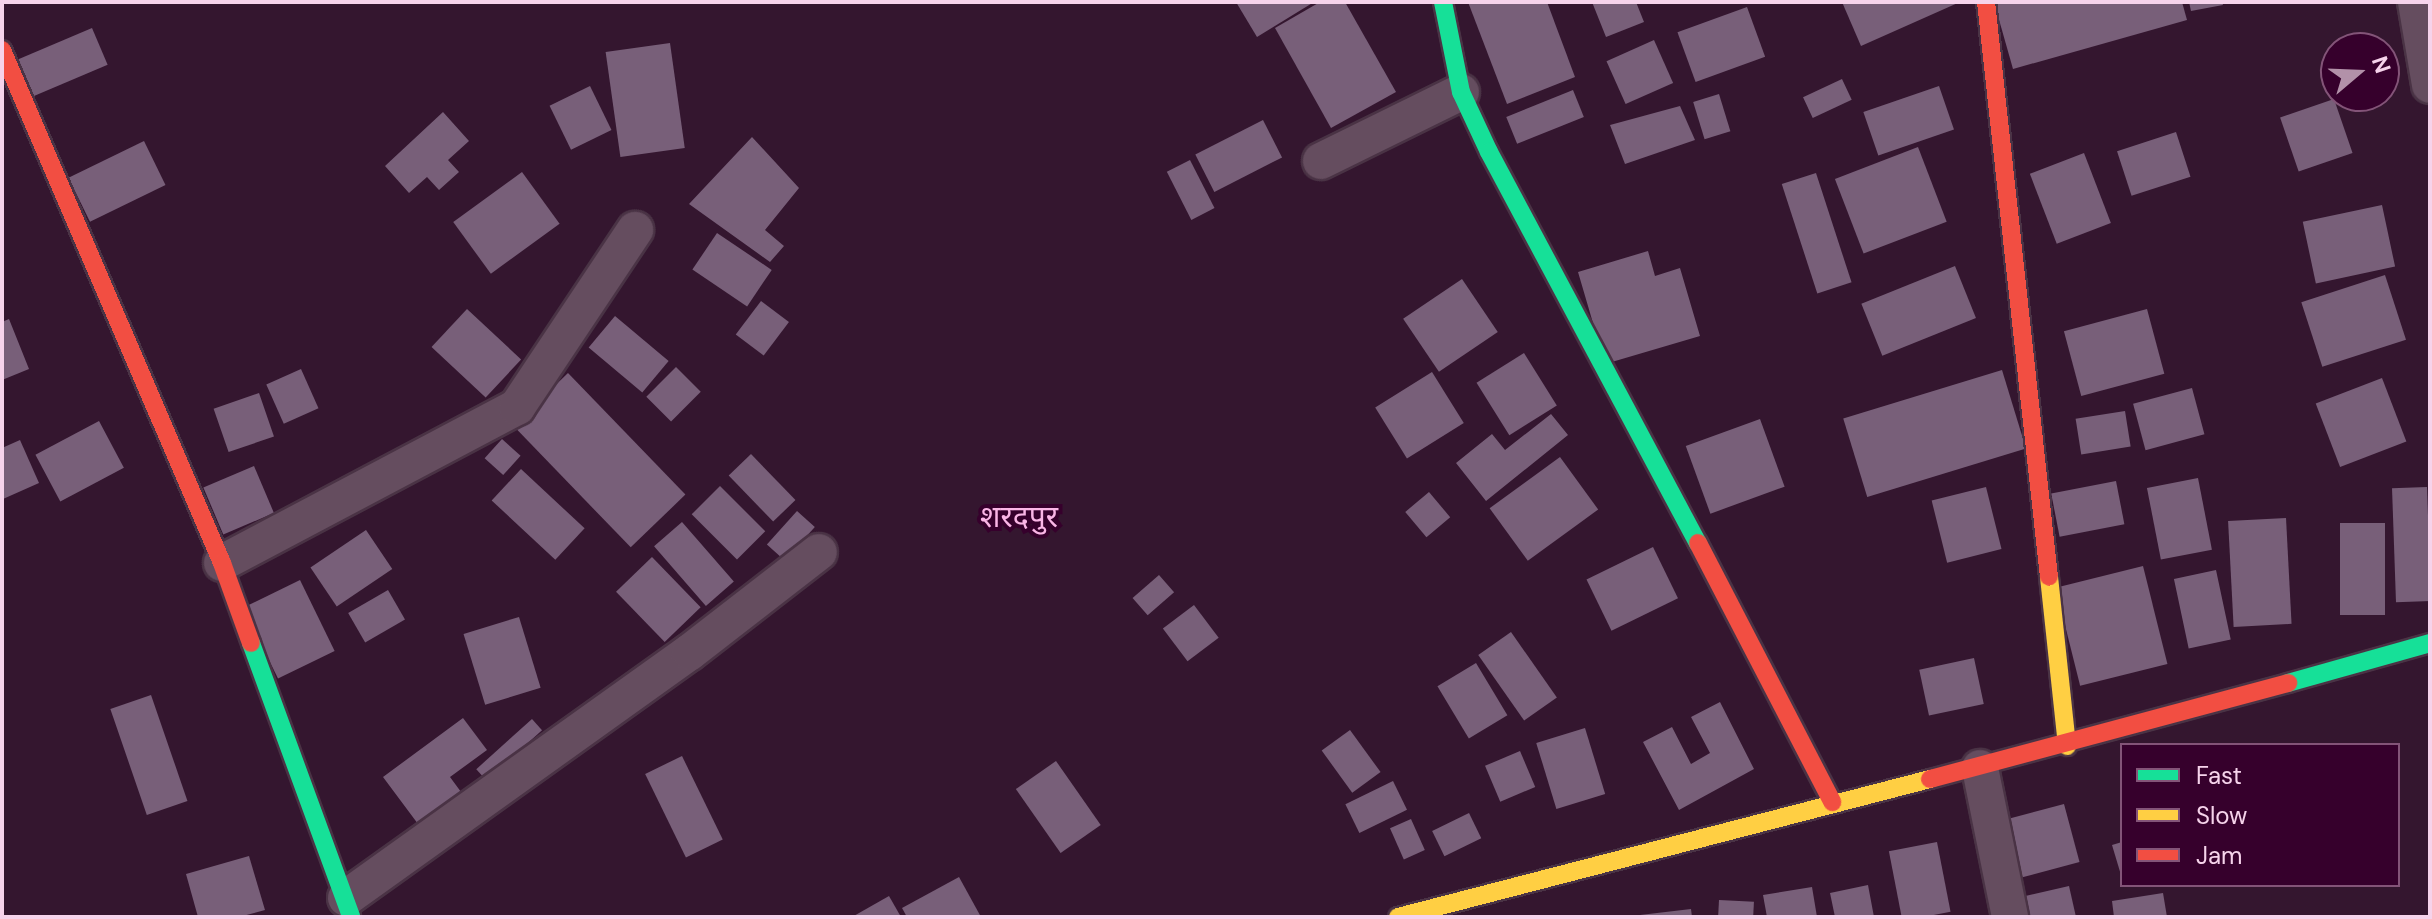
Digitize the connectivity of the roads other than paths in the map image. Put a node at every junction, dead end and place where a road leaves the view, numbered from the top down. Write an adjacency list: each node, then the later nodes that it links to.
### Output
1 (1443, 2): 6 (street)
2 (1986, 2): 12 (street)
3 (2416, 2): 5 (street)
4 (2, 50): 10 (street)
5 (2430, 85)
6 (1461, 92): 7 (street); 14 (street)
7 (1321, 161)
8 (635, 230): 10 (street)
9 (819, 552): 16 (street)
10 (222, 563): 16 (street)
11 (2430, 643): 12 (street)
12 (2067, 746): 13 (street)
13 (1980, 768): 14 (street); 18 (street)
14 (1832, 802): 15 (street)
15 (1478, 906): 17 (street)
16 (348, 908)
17 (1398, 917)
18 (2010, 917)

